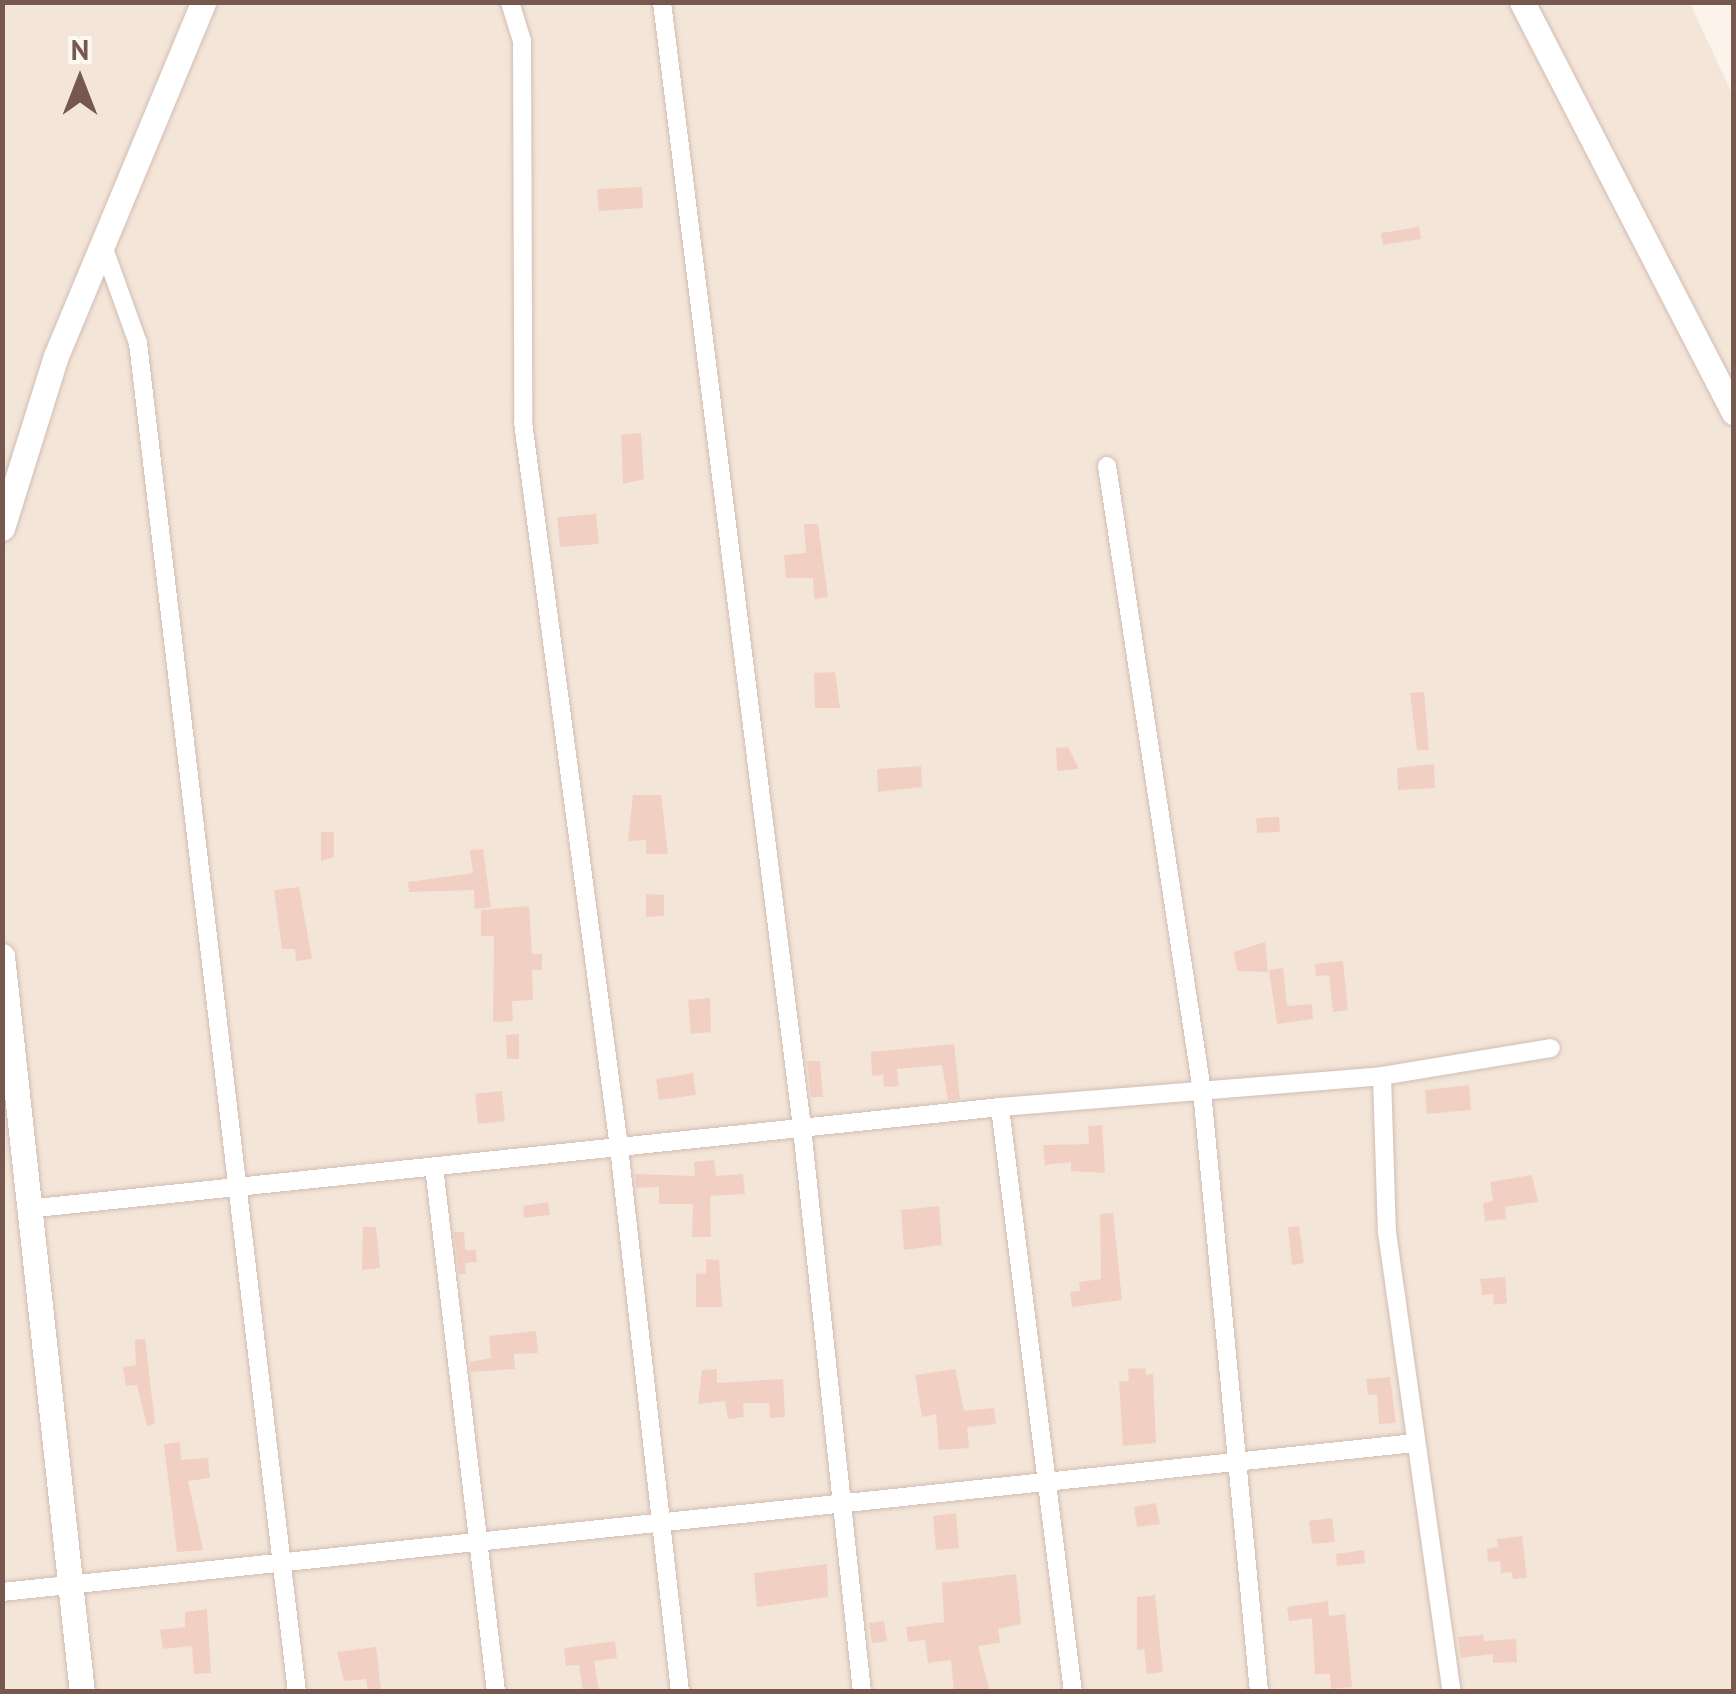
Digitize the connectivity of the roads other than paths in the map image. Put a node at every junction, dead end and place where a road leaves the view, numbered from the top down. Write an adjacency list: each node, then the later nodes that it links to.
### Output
1 (204, 2): 5 (street)
2 (510, 2): 15 (street)
3 (662, 2): 14 (street)
4 (1522, 2): 6 (street)
5 (102, 246): 8 (street); 17 (street)
6 (1734, 412)
7 (1107, 466): 12 (street)
8 (2, 528)
9 (2, 956): 18 (street)
10 (1551, 1048): 11 (street)
11 (1382, 1076): 12 (street); 19 (street)
12 (1202, 1091): 13 (street); 20 (street)
13 (1000, 1106): 14 (street); 21 (street)
14 (802, 1128): 15 (street); 22 (street)
15 (620, 1147): 16 (street); 23 (street)
16 (434, 1167): 17 (street); 24 (street)
17 (233, 1189): 18 (street); 25 (street)
18 (26, 1209): 26 (street)
19 (1416, 1443): 20 (street); 35 (street)
20 (1237, 1462): 21 (street); 34 (street)
21 (1047, 1482): 22 (street); 33 (street)
22 (840, 1504): 23 (street); 32 (street)
23 (661, 1522): 24 (street); 31 (street)
24 (482, 1541): 25 (street); 30 (street)
25 (280, 1560): 26 (street); 29 (street)
26 (69, 1580): 27 (street); 28 (street)
27 (2, 1592)
28 (82, 1692)
29 (297, 1692)
30 (496, 1692)
31 (680, 1692)
32 (862, 1692)
33 (1073, 1692)
34 (1259, 1692)
35 (1452, 1692)

